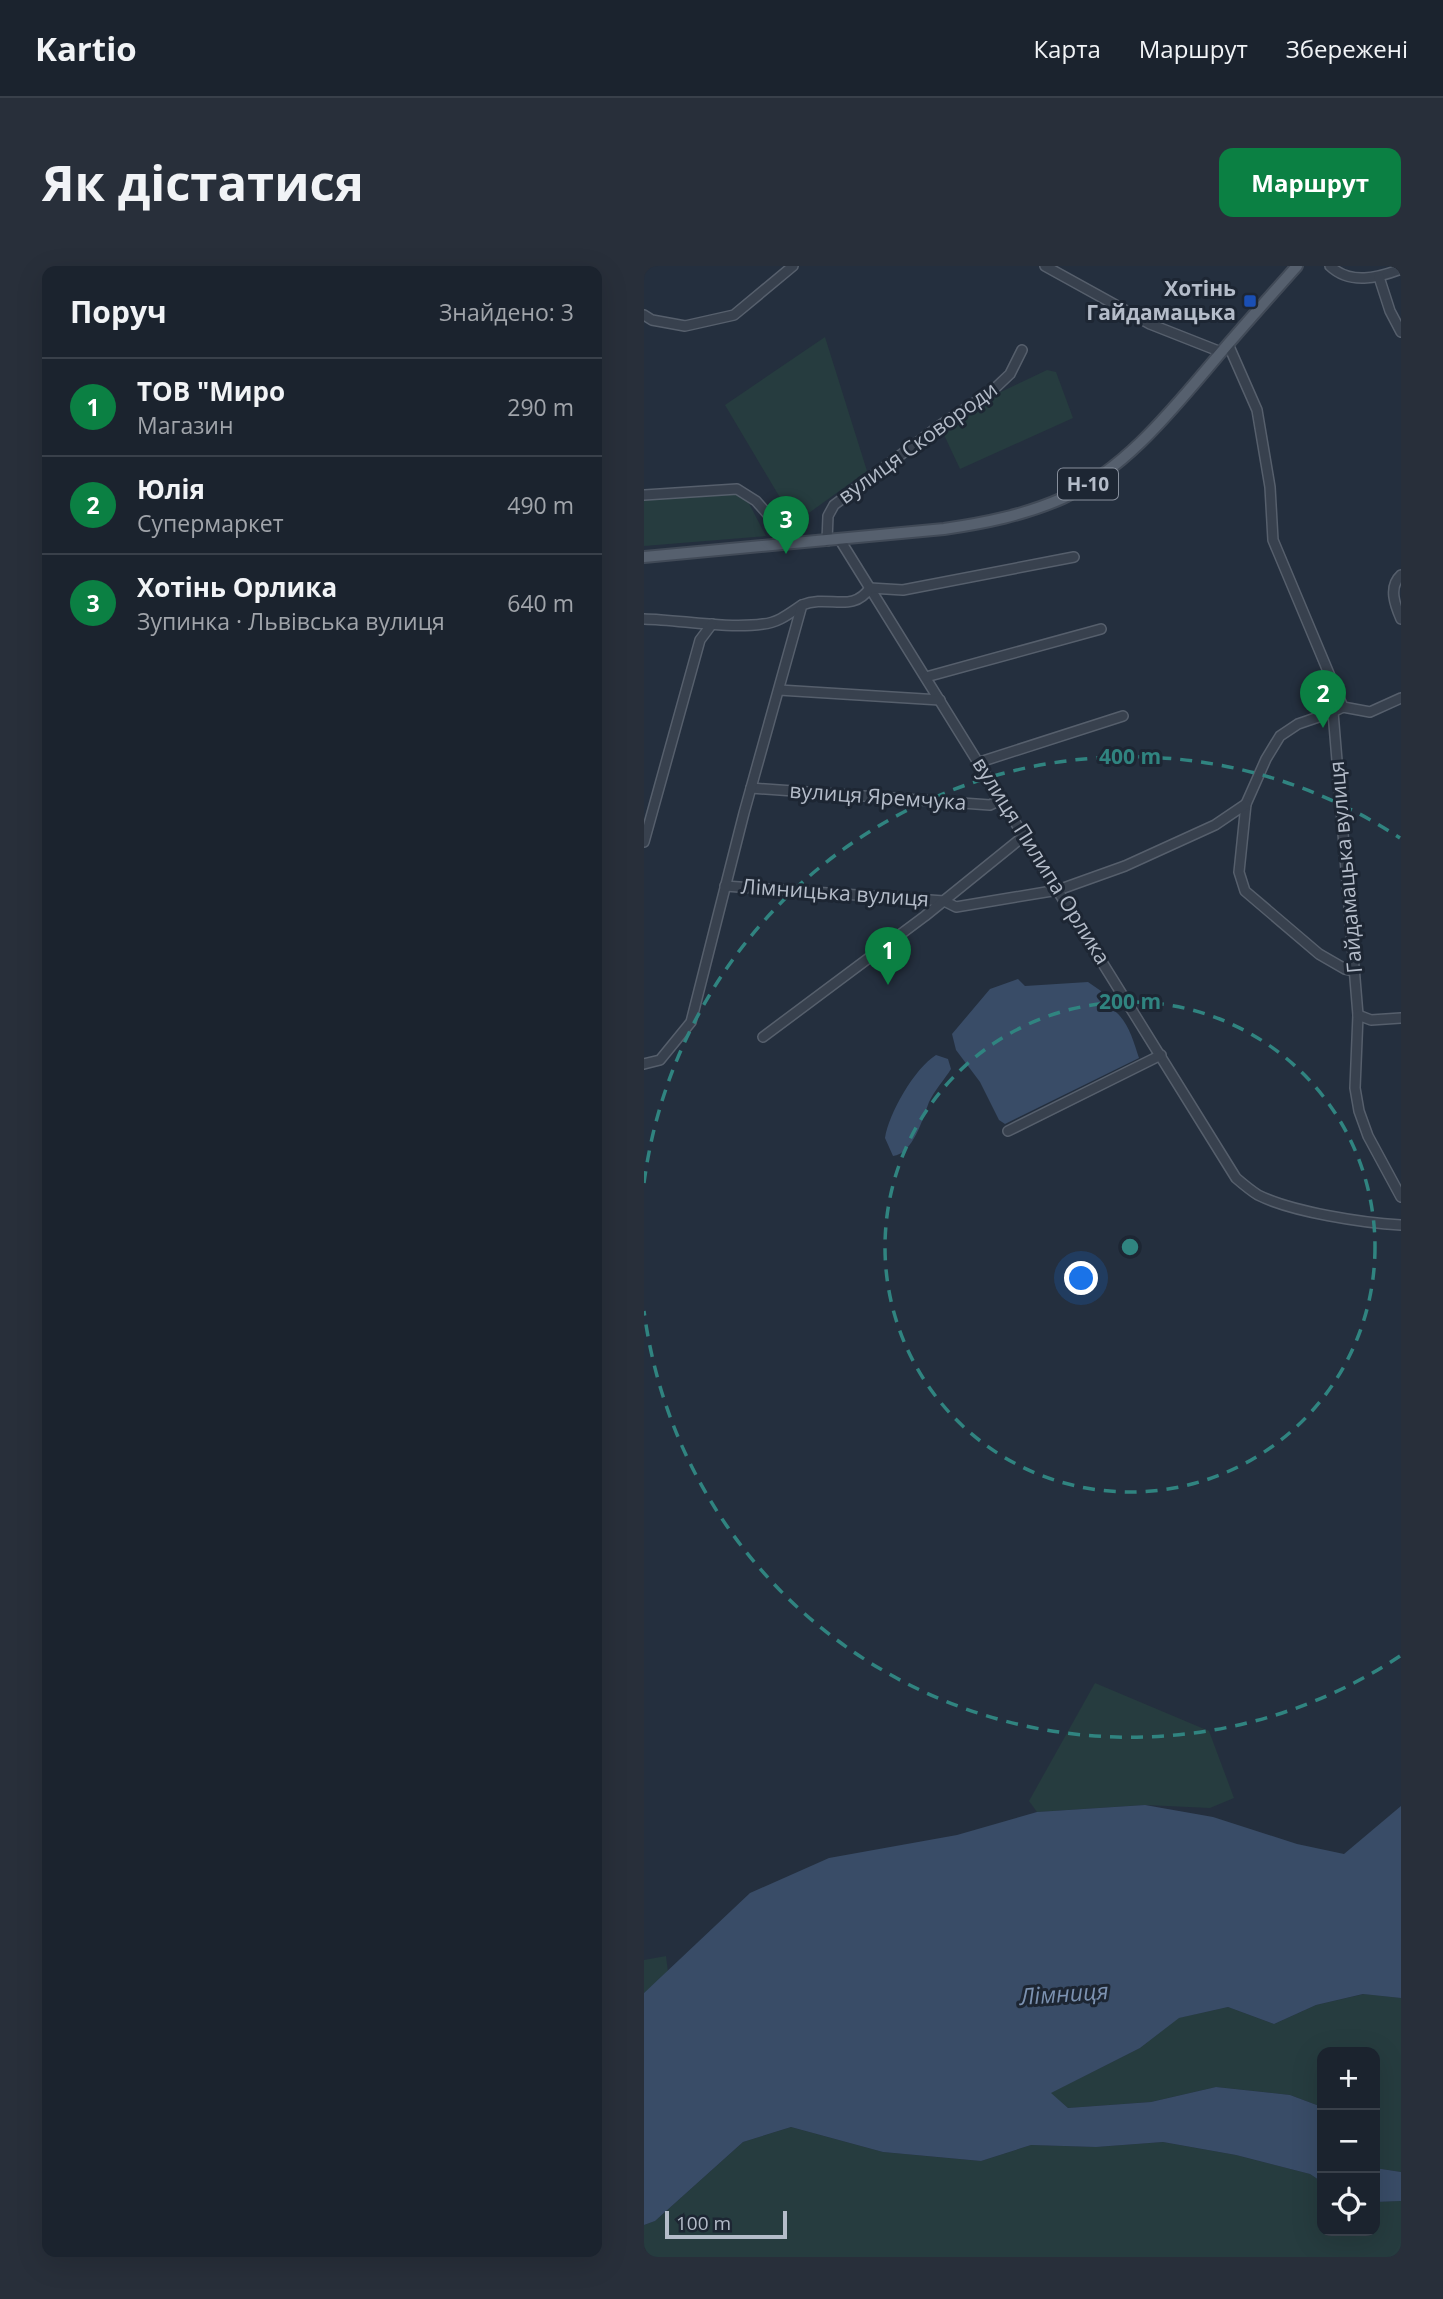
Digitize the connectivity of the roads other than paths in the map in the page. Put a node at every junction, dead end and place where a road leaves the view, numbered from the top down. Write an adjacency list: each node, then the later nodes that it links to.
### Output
1 (1045, 266): 6 (street)
2 (1297, 266): 10 (main road, Н-10)
3 (1331, 266): 7 (street)
4 (789, 267): 8 (street)
5 (1401, 269): 7 (street)
6 (1063, 270): 10 (street)
7 (1380, 277): 9 (street)
8 (644, 315)
9 (1401, 332)
10 (1225, 348): 13 (main road, Н-10); 29 (street)
11 (1022, 350): 14 (street, вулиця Сковороди)
12 (644, 495): 15 (street)
13 (840, 540): 14 (main road, Н-10); 19 (street, вулиця Пилипа Орлика)
14 (827, 541): 15 (main road, Н-10)
15 (795, 543): 16 (main road, Н-10)
16 (644, 557)
17 (1074, 558): 19 (street)
18 (1401, 575): 22 (street)
19 (870, 588): 20 (street); 25 (street, вулиця Пилипа Орлика)
20 (802, 605): 23 (street); 26 (street)
21 (644, 619): 23 (street)
22 (1401, 619)
23 (712, 624): 37 (street)
24 (1101, 629): 25 (street)
25 (926, 677): 28 (street, вулиця Пилипа Орлика)
26 (779, 690): 28 (street); 33 (street)
27 (1401, 698): 29 (street)
28 (940, 700): 32 (street, вулиця Пилипа Орлика)
29 (1343, 707): 30 (street)
30 (1333, 712): 35 (street); 41 (street, Гайдамацька вулиця)
31 (1123, 716): 32 (street)
32 (979, 762): 34 (street, вулиця Пилипа Орлика)
33 (751, 788): 34 (street, вулиця Яремчука); 38 (street)
34 (1003, 799): 36 (street, вулиця Пилипа Орлика)
35 (1246, 804): 39 (street, Лімницька вулиця); 41 (street)
36 (1026, 835): 39 (street, вулиця Пилипа Орлика); 40 (street)
37 (644, 842)
38 (725, 886): 40 (street, Лімницька вулиця); 48 (street)
39 (1058, 890): 40 (street, Лімницька вулиця); 47 (street, вулиця Пилипа Орлика)
40 (944, 901): 46 (street)
41 (1355, 971): 42 (street, Гайдамацька вулиця)
42 (1359, 1015): 44 (street); 50 (street, Гайдамацька вулиця)
43 (1401, 1018): 44 (street)
44 (1388, 1020): 45 (street)
45 (1401, 1026)
46 (763, 1037)
47 (1161, 1055): 49 (street); 51 (street, вулиця Пилипа Орлика)
48 (644, 1064)
49 (1008, 1131)
50 (1401, 1198)
51 (1401, 1225)

